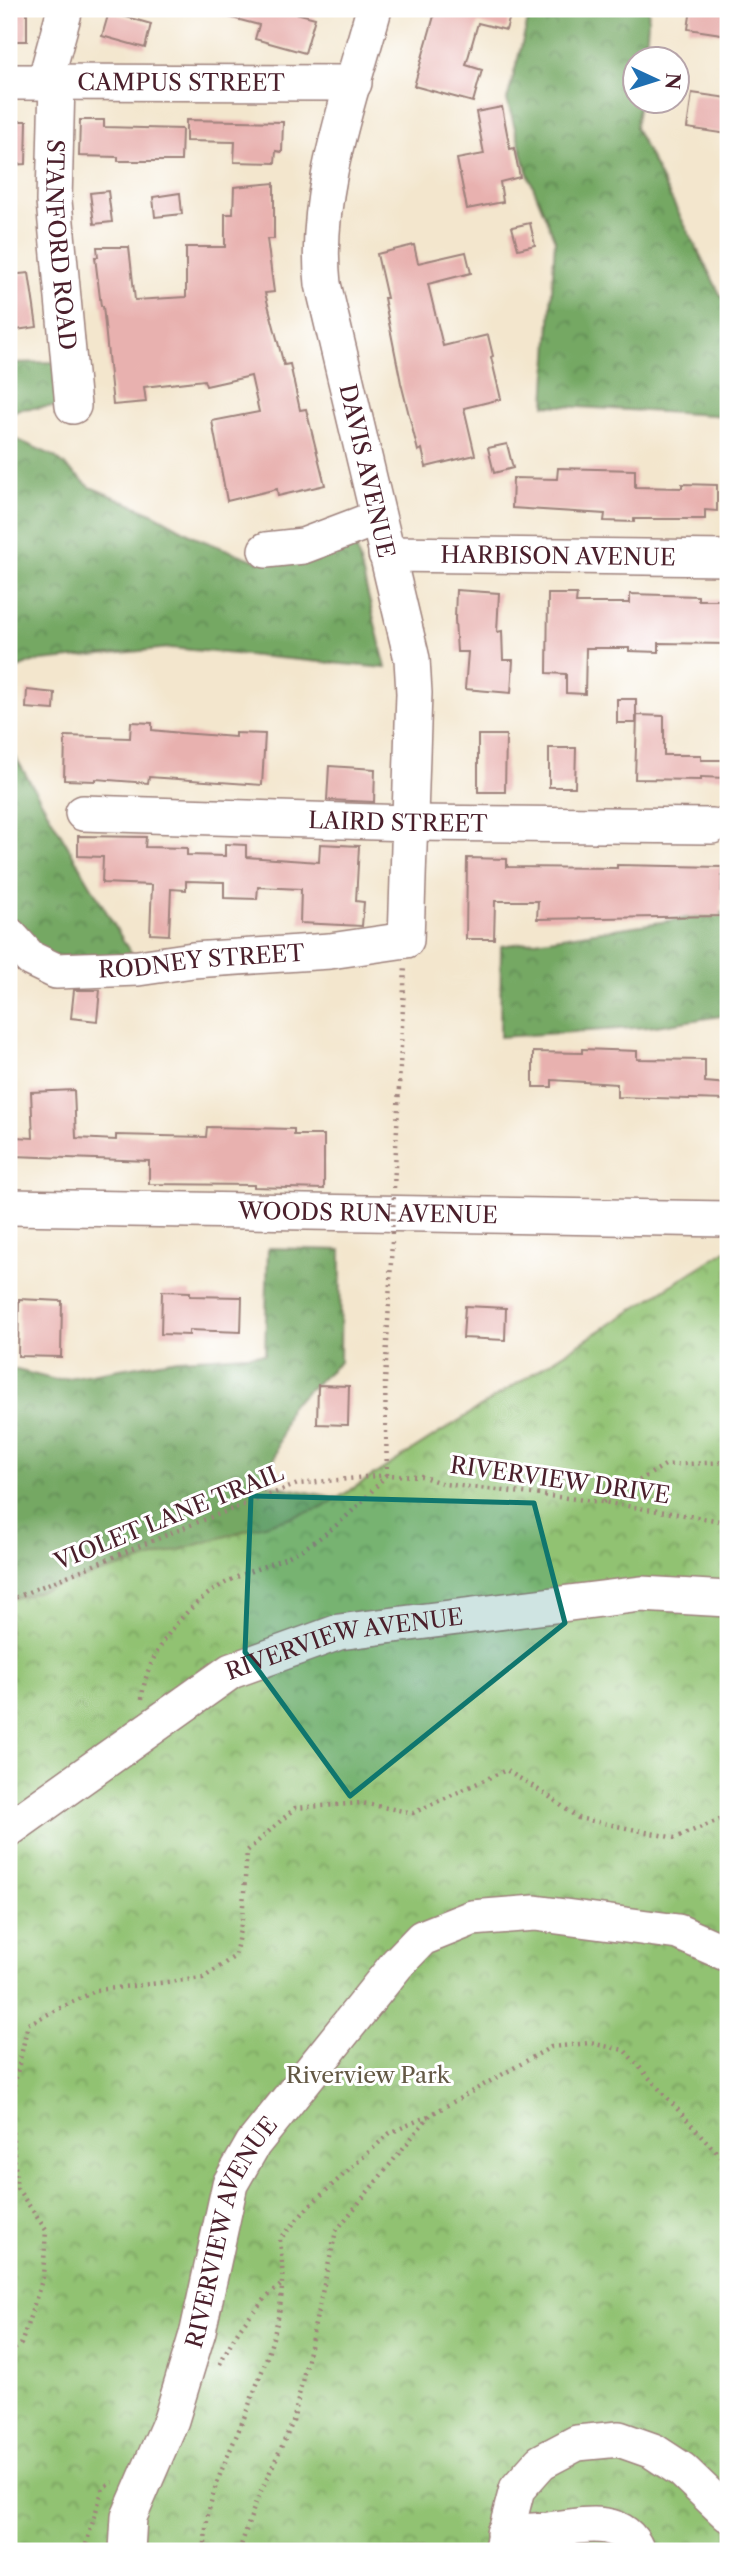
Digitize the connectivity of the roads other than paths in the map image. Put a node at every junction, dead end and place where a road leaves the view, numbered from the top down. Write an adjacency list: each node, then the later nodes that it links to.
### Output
1 (65, 9): 4 (street, STANFORD ROAD)
2 (374, 9): 5 (street, DAVIS AVENUE)
3 (9, 82): 4 (street, CAMPUS STREET)
4 (51, 82): 5 (street, CAMPUS STREET); 6 (street, STANFORD ROAD)
5 (354, 83): 7 (street, DAVIS AVENUE)
6 (73, 405)
7 (377, 518): 8 (street); 9 (street, DAVIS AVENUE)
8 (266, 550)
9 (386, 554): 10 (street, HARBISON AVENUE); 12 (street, DAVIS AVENUE)
10 (728, 558)
11 (83, 813): 12 (street, LAIRD STREET)
12 (408, 823): 13 (street, LAIRD STREET); 15 (street, DAVIS AVENUE)
13 (712, 826)
14 (9, 935): 15 (street, RODNEY STREET)
15 (406, 940)
16 (9, 1207): 17 (street, WOODS RUN AVENUE)
17 (728, 1219)
18 (728, 1599): 19 (street, RIVERVIEW AVENUE)
19 (9, 1829)
20 (728, 1954): 23 (street, RIVERVIEW AVENUE)
21 (728, 2514): 22 (street)
22 (503, 2542): 24 (street)
23 (127, 2551)
24 (637, 2551)

